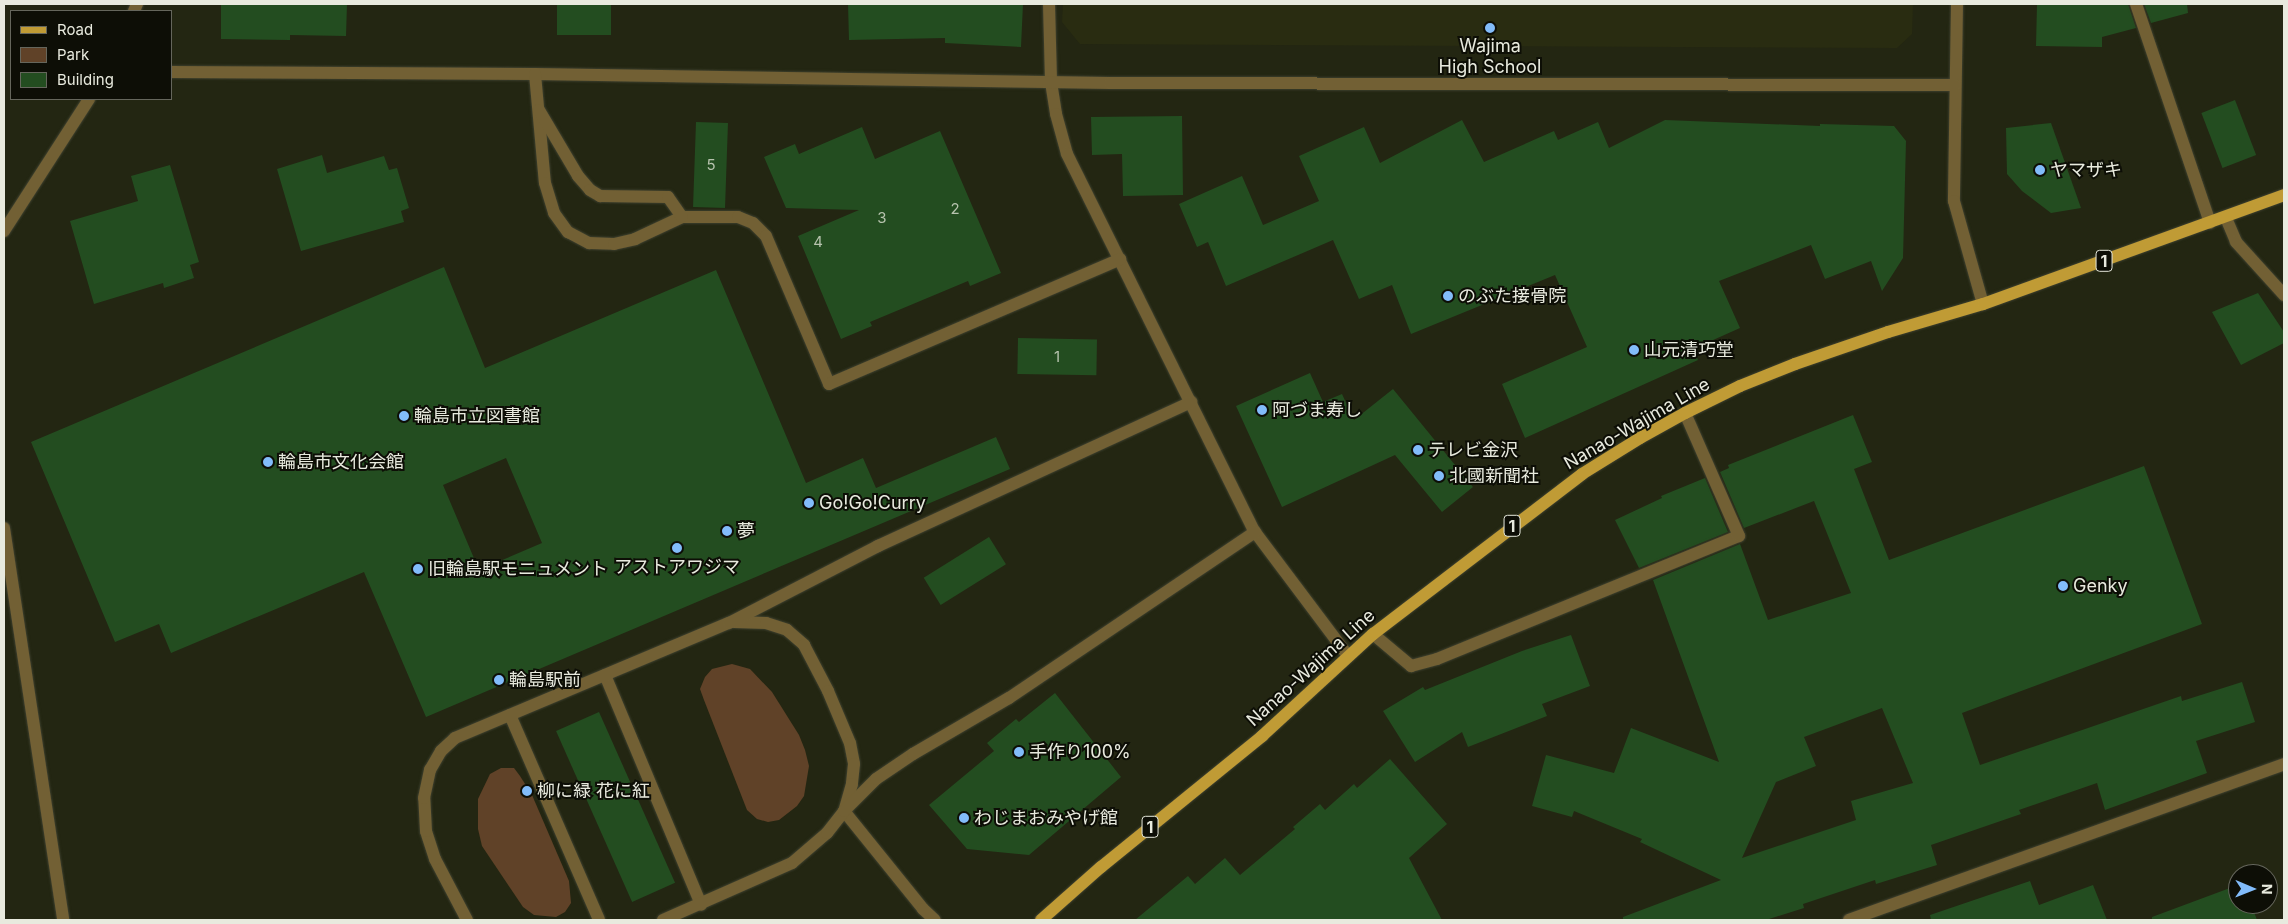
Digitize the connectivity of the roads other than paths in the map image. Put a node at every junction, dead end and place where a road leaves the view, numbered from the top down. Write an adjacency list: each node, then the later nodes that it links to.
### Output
1 (1049, 4): 6 (street)
2 (1957, 4): 7 (street)
3 (2136, 4): 13 (street)
4 (172, 72): 5 (street)
5 (535, 74): 6 (street); 9 (street)
6 (1051, 82): 7 (street); 15 (street)
7 (1955, 85): 17 (street)
8 (88, 100): 14 (street)
9 (536, 106): 11 (street); 11 (street)
10 (2284, 195): 12 (main road, Nanao-Wajima Line / 1)
11 (682, 217): 15 (street)
12 (2226, 218): 13 (main road, Nanao-Wajima Line / 1); 16 (street)
13 (2210, 223): 17 (main road, Nanao-Wajima Line / 1)
14 (4, 231)
15 (1120, 259): 18 (street)
16 (2284, 295)
17 (1983, 304): 19 (main road, Nanao-Wajima Line / 1)
18 (1190, 402): 21 (street); 22 (street)
19 (1685, 412): 23 (main road, Nanao-Wajima Line / 1); 23 (street)
20 (4, 528): 30 (street)
21 (1255, 532): 24 (street); 28 (street)
22 (729, 623): 25 (street); 28 (street)
23 (1373, 634): 24 (main road, Nanao-Wajima Line / 1)
24 (1348, 656): 35 (main road, Nanao-Wajima Line / 1)
25 (605, 675): 26 (street); 29 (street)
26 (510, 715): 31 (street); 32 (street)
27 (2284, 764): 36 (street)
28 (844, 811): 29 (street); 34 (street)
29 (701, 905): 33 (street)
30 (63, 920)
31 (467, 920)
32 (599, 920)
33 (663, 920)
34 (935, 920)
35 (1041, 920)
36 (1849, 920)

